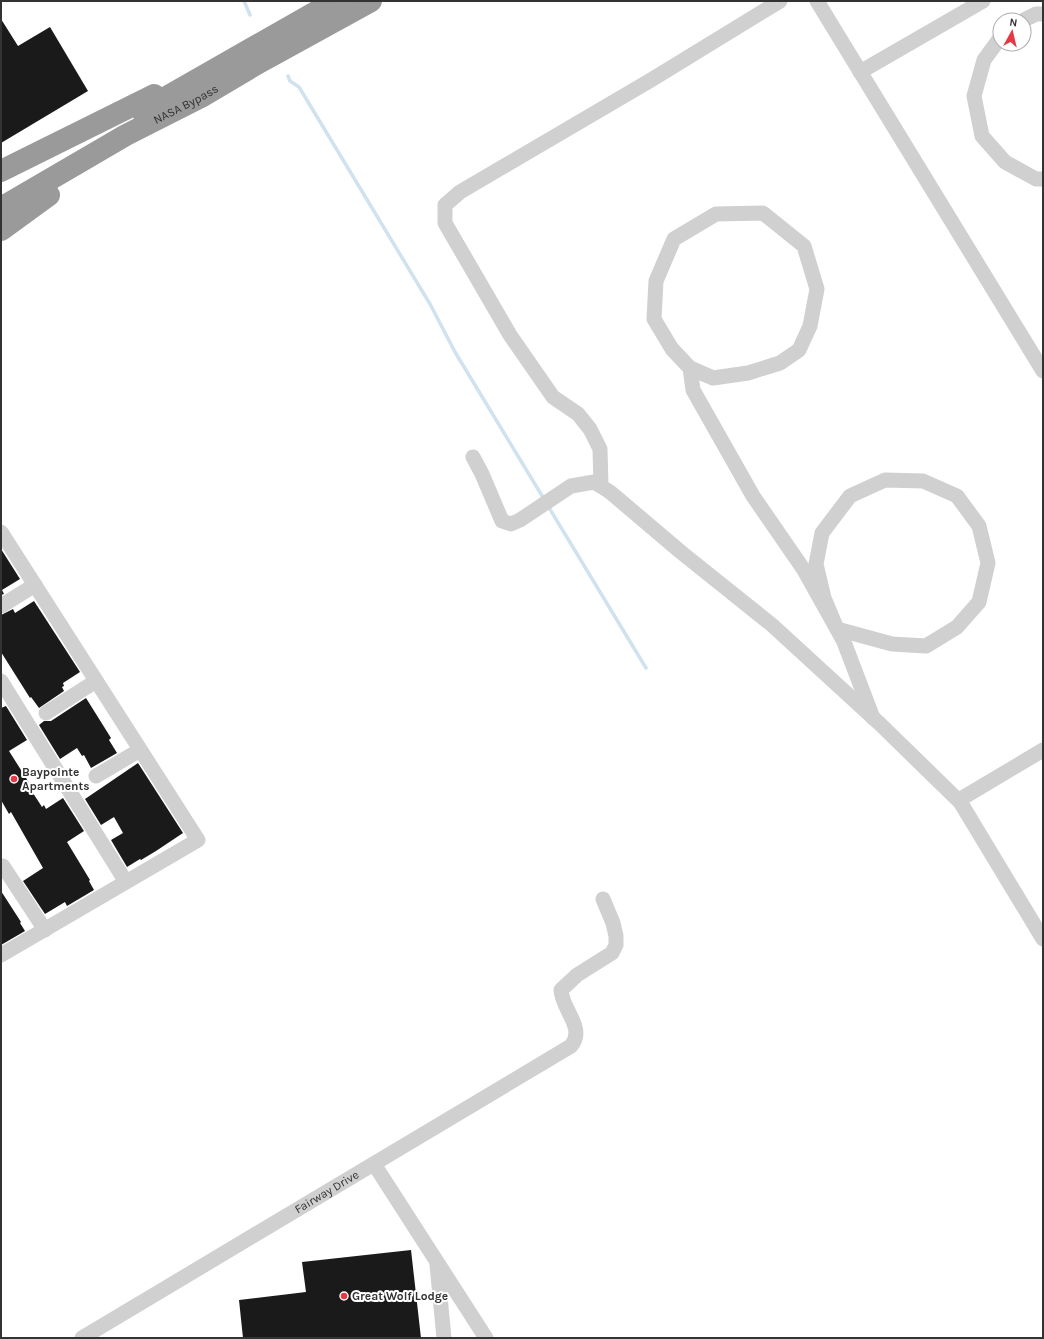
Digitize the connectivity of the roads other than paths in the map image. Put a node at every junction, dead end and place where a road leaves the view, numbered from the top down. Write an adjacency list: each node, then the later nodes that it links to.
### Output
1 (335, 1): 8 (highway, NASA Bypass)
2 (371, 1): 11 (highway, NASA Bypass)
3 (780, 1): 20 (street)
4 (817, 1): 10 (street)
5 (983, 1): 10 (street)
6 (1043, 14): 7 (street)
7 (1032, 16)
8 (254, 46): 12 (highway); 14 (highway, NASA Bypass)
9 (992, 49): 13 (street)
10 (860, 72): 18 (street)
11 (201, 97): 15 (highway, NASA Bypass); 16 (highway)
12 (1, 171)
13 (1043, 179)
14 (1, 192)
15 (1, 208)
16 (1, 230)
17 (690, 368): 17 (street); 24 (street)
18 (1043, 371)
19 (473, 457): 20 (street)
20 (601, 486): 28 (street)
21 (1, 532): 22 (street)
22 (34, 585): 23 (street); 25 (street)
23 (1, 606)
24 (837, 629): 24 (street); 28 (street)
25 (96, 681): 27 (street); 29 (street)
26 (2, 686): 34 (street)
27 (46, 713)
28 (873, 718): 32 (street)
29 (140, 750): 31 (street); 34 (street)
30 (1043, 750): 32 (street)
31 (96, 776)
32 (960, 802): 37 (street)
33 (1, 867): 36 (street)
34 (126, 882): 36 (street)
35 (603, 899): 39 (street, Fairway Drive)
36 (45, 930): 38 (street)
37 (1043, 939)
38 (1, 956)
39 (374, 1164): 40 (street); 41 (street, Fairway Drive)
40 (437, 1262): 42 (street); 43 (street)
41 (82, 1338)
42 (444, 1338)
43 (486, 1338)

